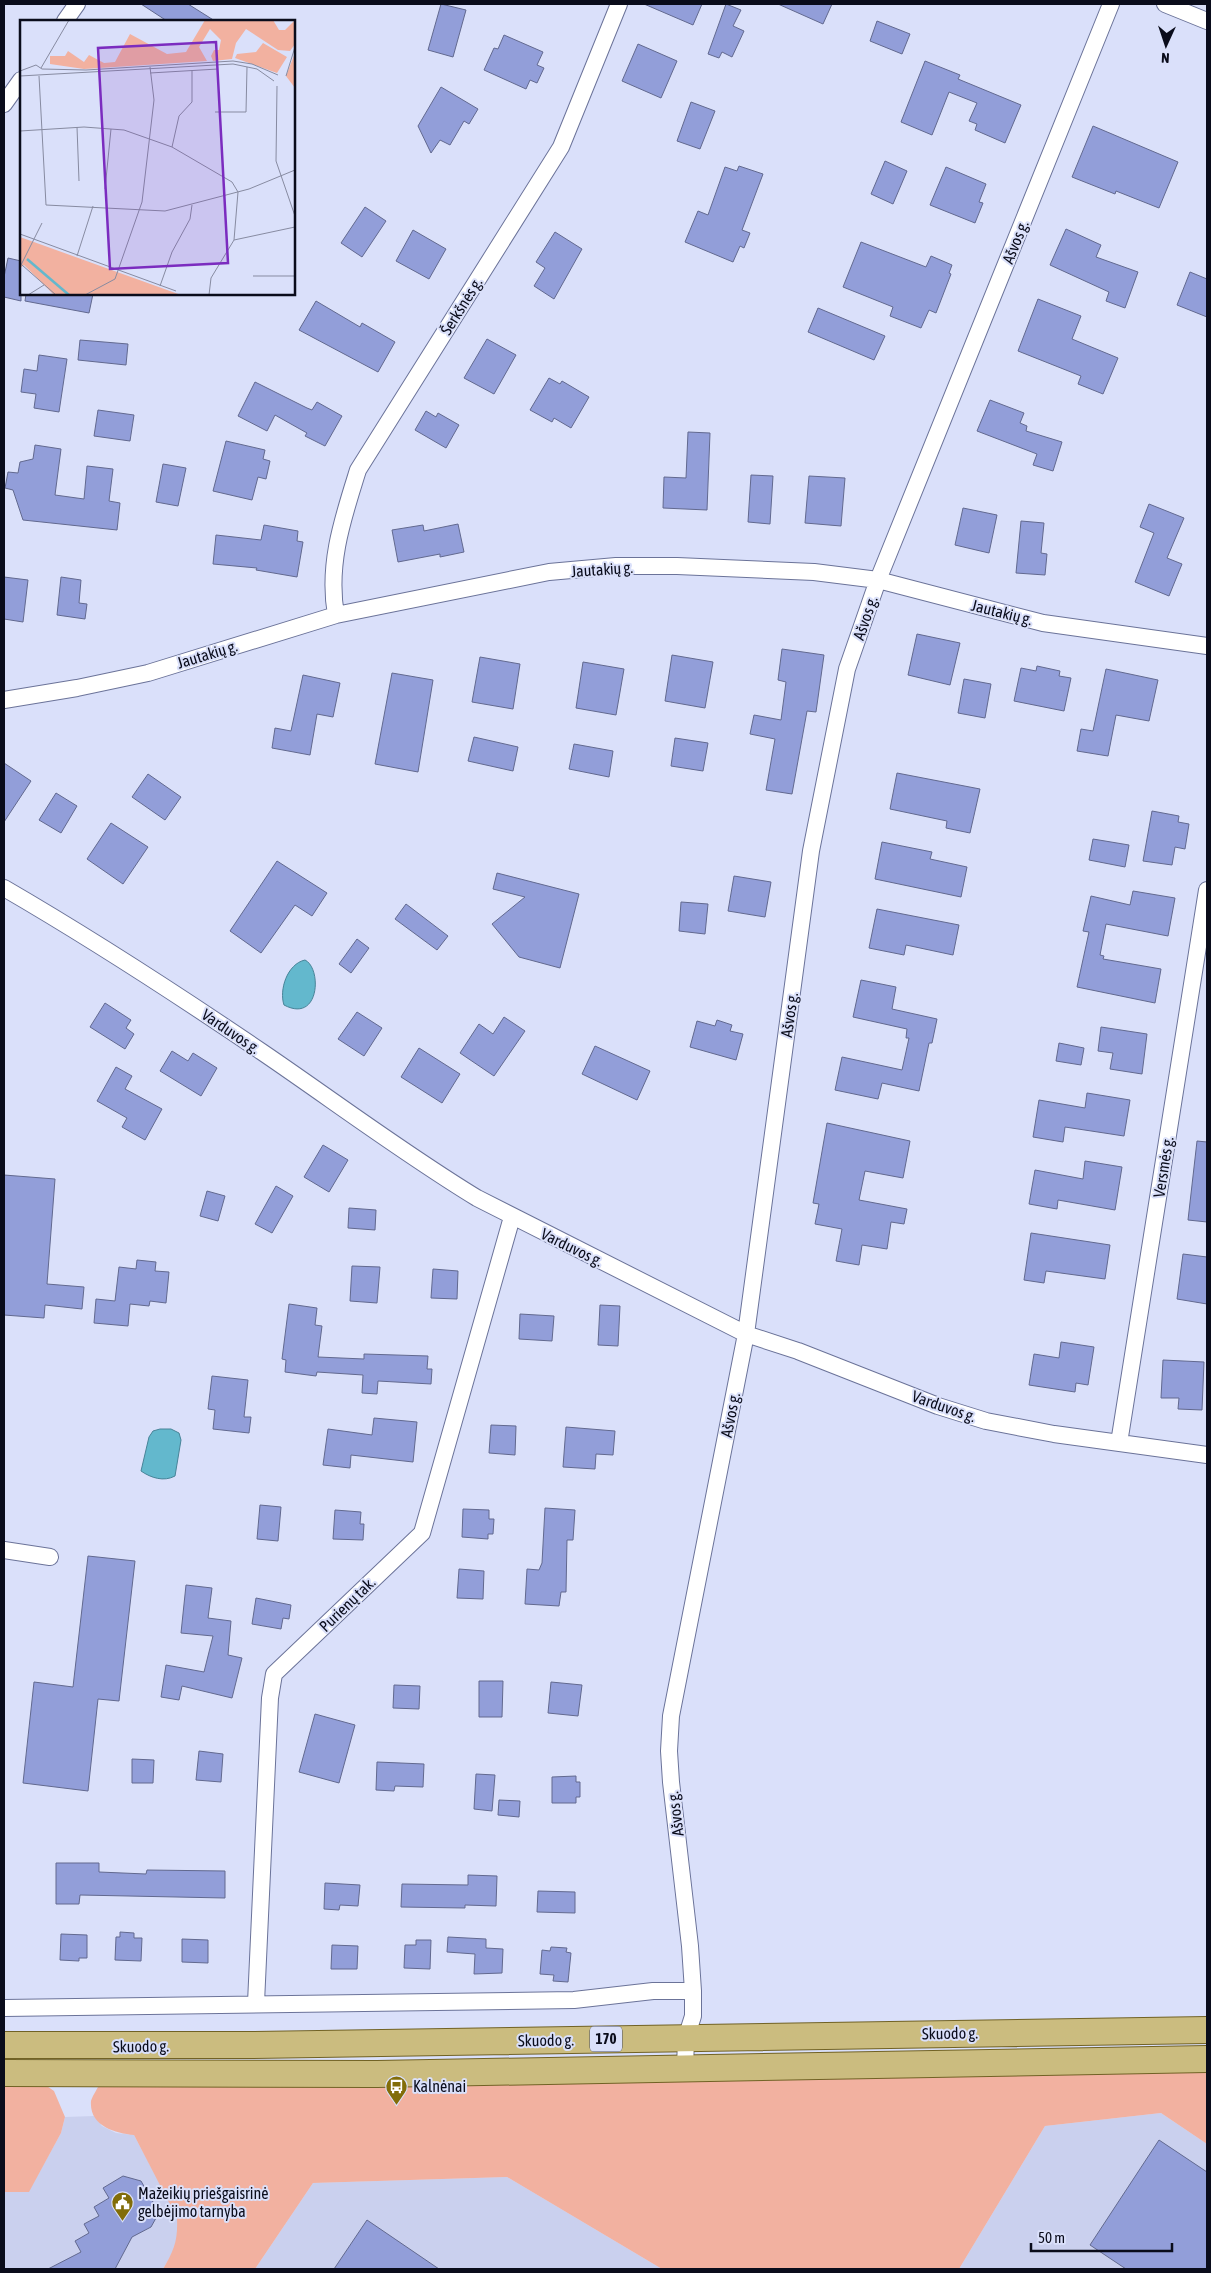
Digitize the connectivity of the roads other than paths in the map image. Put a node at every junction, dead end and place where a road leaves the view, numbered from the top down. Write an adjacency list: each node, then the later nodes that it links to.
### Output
1 (77, 4): 5 (street)
2 (619, 4): 10 (street, Šerkšnės g.)
3 (1111, 4): 9 (street, Ašvos g.)
4 (1165, 4): 6 (street)
5 (65, 20)
6 (1207, 21)
7 (20, 81): 8 (street)
8 (4, 104)
9 (878, 580): 10 (street, Jautakių g.); 11 (street, Jautakių g.); 16 (street, Ašvos g.)
10 (336, 615): 12 (street, Jautakių g.)
11 (1207, 646)
12 (4, 700)
13 (4, 888): 15 (street, Varduvos g.)
14 (1207, 890): 17 (street, Versmės g.)
15 (512, 1218): 16 (street, Varduvos g.); 22 (street, Purienų tak.)
16 (746, 1334): 17 (street, Varduvos g.); 21 (street, Ašvos g.)
17 (1119, 1443): 18 (street, Varduvos g.)
18 (1207, 1455)
19 (4, 1550): 20 (street)
20 (50, 1557)
21 (693, 1991): 22 (street); 25 (street, Ašvos g.)
22 (256, 2003): 23 (street)
23 (4, 2008)
24 (1207, 2030): 25 (main road, Skuodo g. / 170)
25 (686, 2038): 26 (main road, Skuodo g. / 170); 28 (street, Ašvos g.)
26 (4, 2045)
27 (1207, 2059): 28 (main road, Skuodo g. / 170)
28 (685, 2069): 29 (main road, Skuodo g. / 170)
29 (4, 2072)

